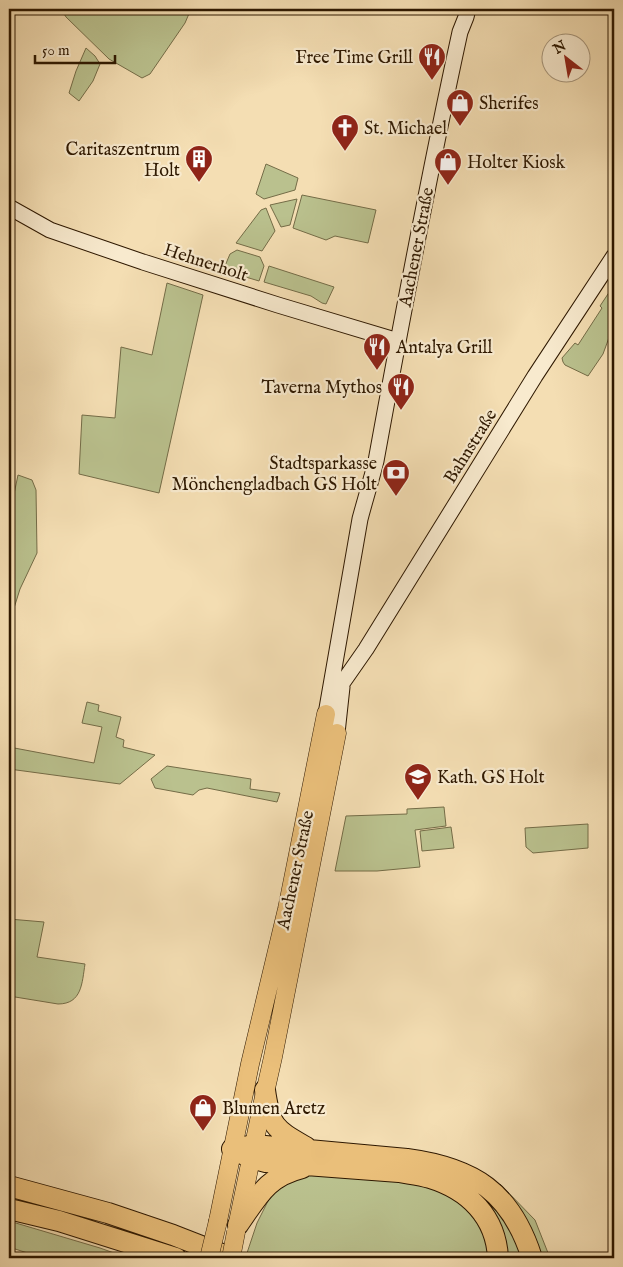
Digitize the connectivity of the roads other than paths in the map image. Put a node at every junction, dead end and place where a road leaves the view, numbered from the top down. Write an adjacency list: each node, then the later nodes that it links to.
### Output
1 (469, 11): 4 (street, Aachener Straße)
2 (9, 207): 4 (street, Hehnerholt)
3 (614, 256): 6 (street, Bahnstraße)
4 (398, 341): 5 (street, Aachener Straße)
5 (372, 480): 7 (street, Aachener Straße); 8 (street, Aachener Straße)
6 (361, 657): 7 (street, Bahnstraße); 9 (street, Bahnstraße)
7 (343, 682): 8 (street, Bahnstraße); 9 (street, Aachener Straße)
8 (326, 714): 11 (main road, Aachener Straße)
9 (337, 733): 10 (main road, Aachener Straße)
10 (265, 1090): 12 (main road, Aachener Straße); 13 (highway)
11 (232, 1149): 12 (highway); 18 (main road, Aachener Straße, bridge)
12 (253, 1151): 13 (highway); 16 (main road, Aachener Straße)
13 (315, 1159): 16 (highway); 20 (highway); 21 (highway)
14 (9, 1186): 19 (highway)
15 (9, 1209): 17 (highway)
16 (237, 1228): 19 (main road, Aachener Straße, bridge)
17 (176, 1258)
18 (209, 1258)
19 (232, 1258)
20 (498, 1258)
21 (532, 1258)

